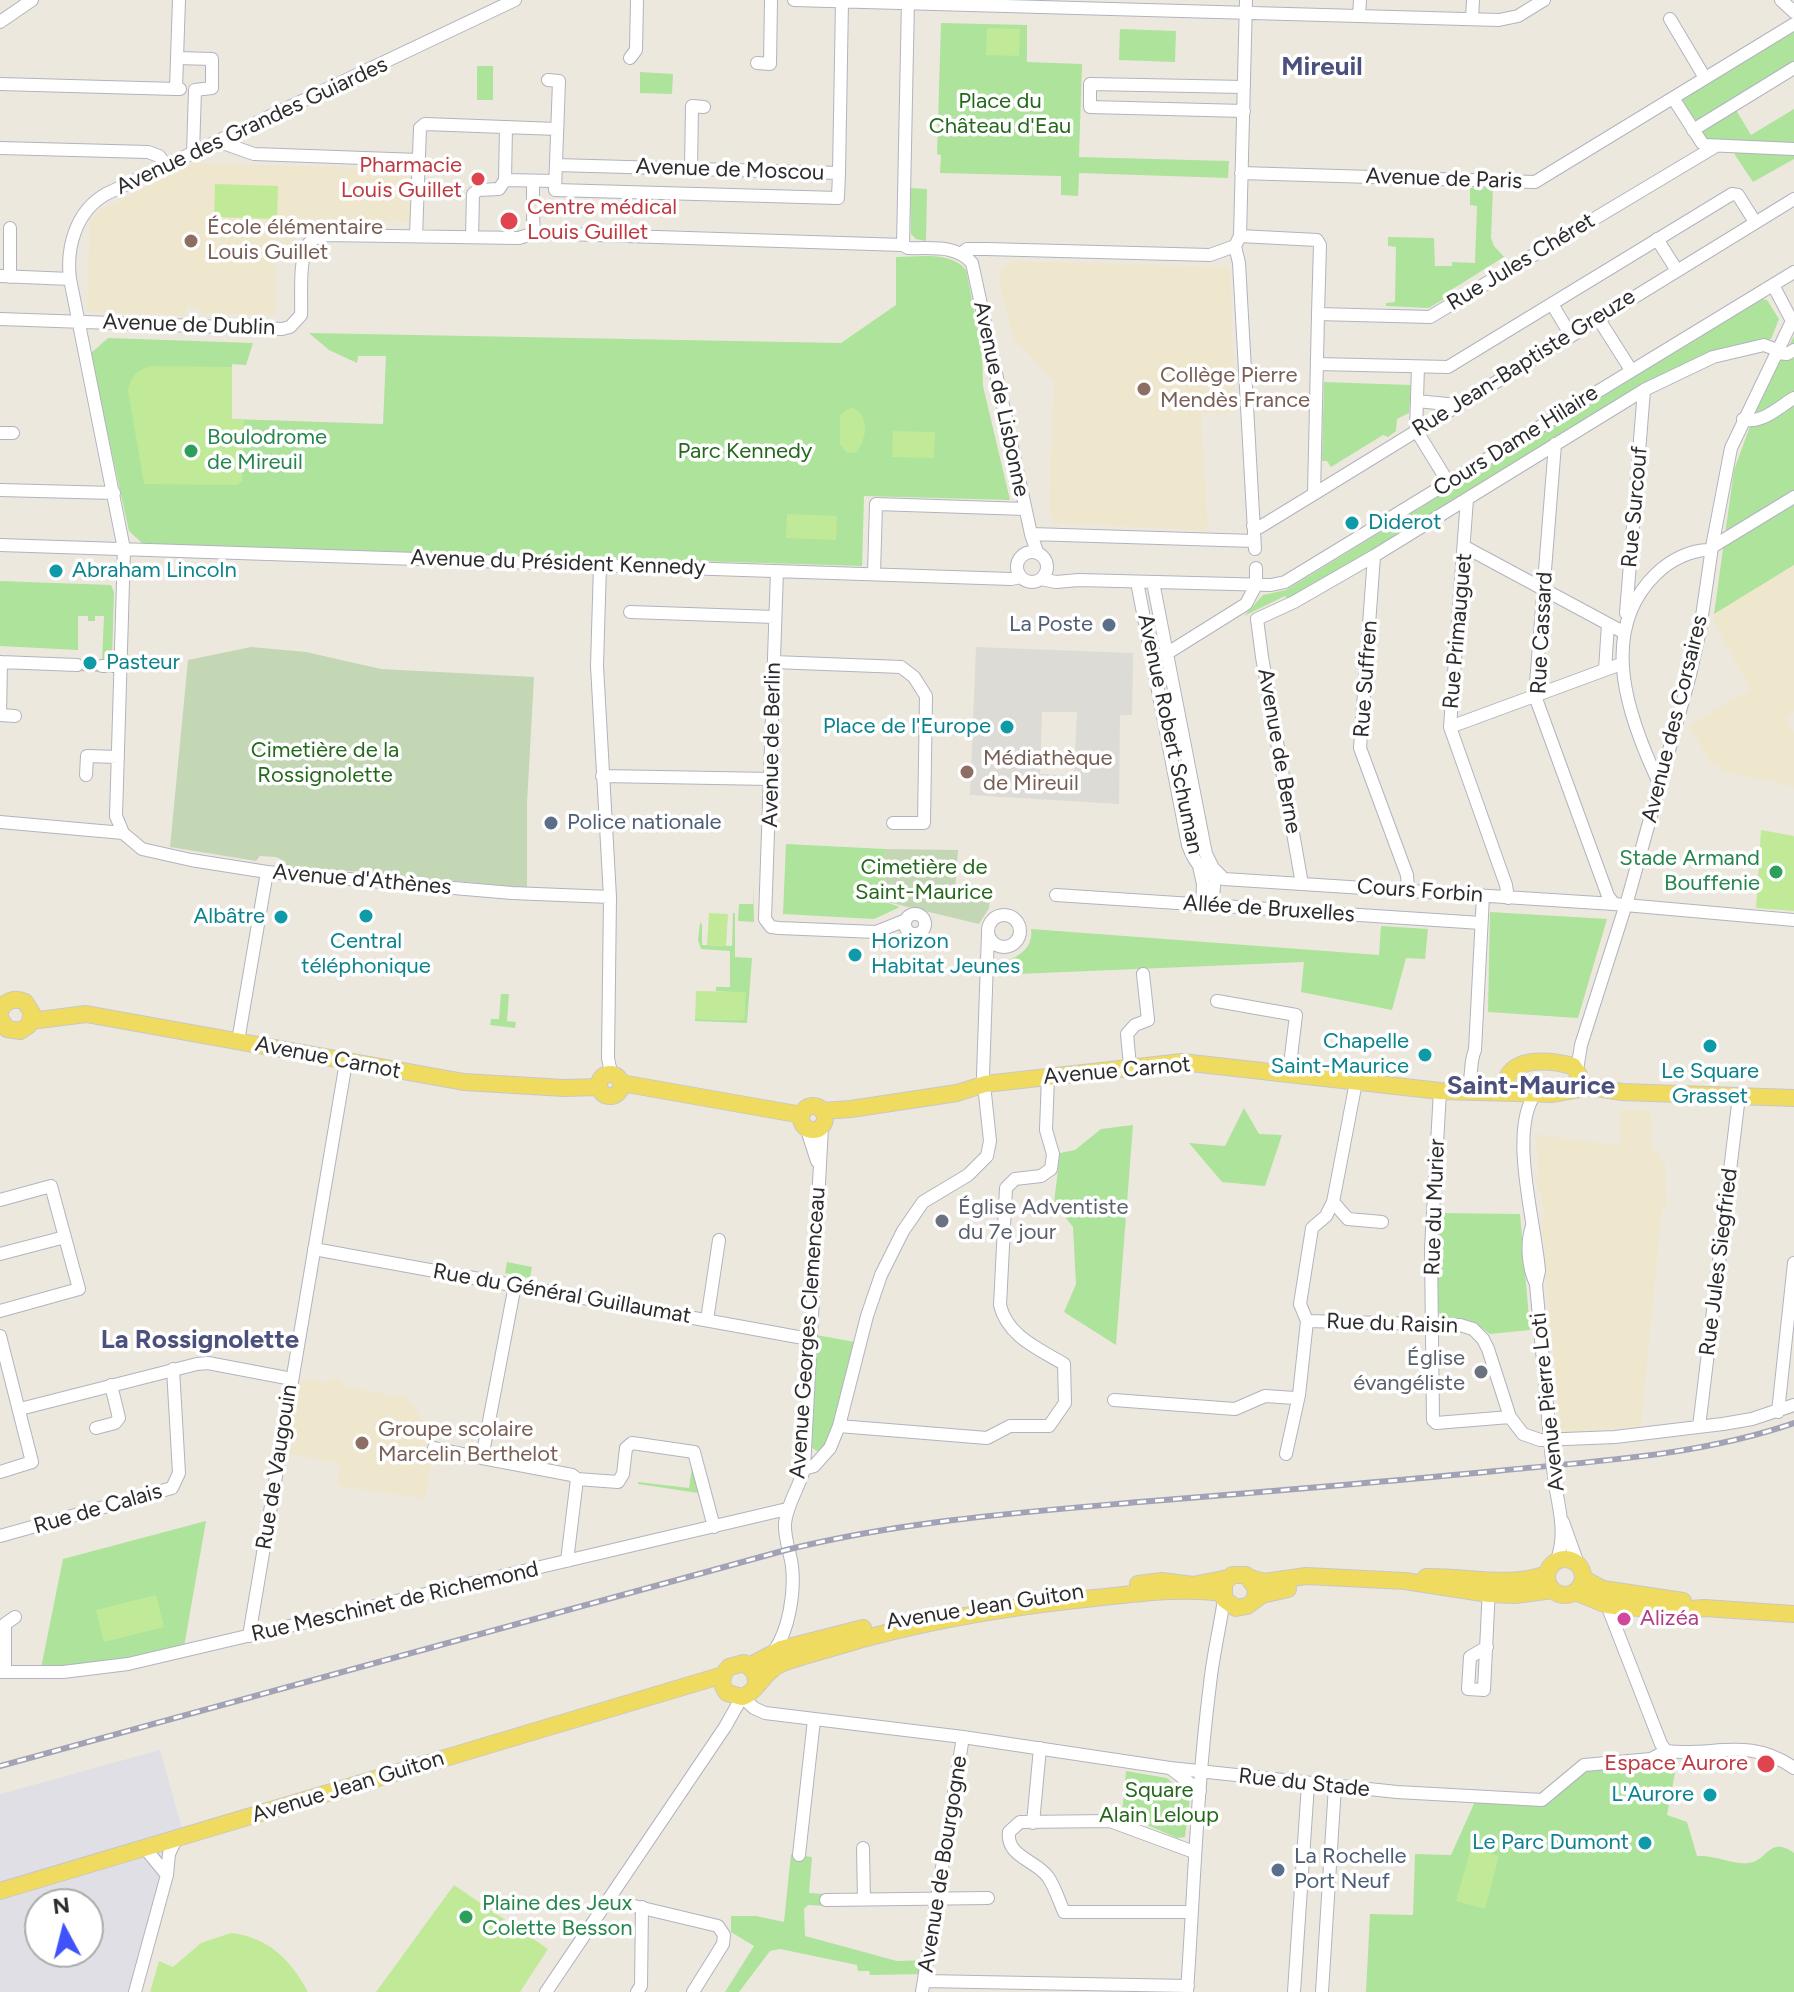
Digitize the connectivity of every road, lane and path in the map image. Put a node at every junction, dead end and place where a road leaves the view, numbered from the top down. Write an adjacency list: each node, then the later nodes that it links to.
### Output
1 (32, 0): 19 (street)
2 (179, 0): 21 (street)
3 (637, 0): 22 (street)
4 (771, 0): 23 (street)
5 (794, 0): 11 (street)
6 (1360, 0): 16 (street)
7 (1473, 0): 17 (street)
8 (1544, 0): 17 (street)
9 (1781, 0): 15 (street)
10 (508, 2): 37 (street, Avenue des Grandes Guiardes)
11 (842, 2): 12 (street); 46 (street)
12 (908, 2): 13 (street); 61 (street)
13 (1140, 5): 14 (street)
14 (1246, 7): 16 (street); 28 (street)
15 (1794, 12)
16 (1359, 16): 17 (street)
17 (1472, 19)
18 (1670, 19): 25 (street)
19 (0, 22)
20 (1794, 24): 25 (street, Avenue de Paris)
21 (177, 58): 29 (street); 30 (street)
22 (630, 58)
23 (757, 63)
24 (1794, 68): 36 (street)
25 (1705, 78): 31 (street, Avenue de Paris)
26 (548, 80): 35 (street)
27 (0, 84): 29 (street)
28 (1244, 87): 33 (street); 33 (street)
29 (176, 89): 30 (street)
30 (195, 90): 41 (street)
31 (1673, 98): 36 (street); 47 (street, Avenue de Paris)
32 (704, 107): 45 (street)
33 (1244, 111): 47 (street)
34 (506, 127): 35 (street); 42 (street); 48 (street)
35 (557, 129): 44 (street)
36 (1693, 130): 38 (street)
37 (217, 141): 41 (street, Avenue des Grandes Guiardes); 42 (street)
38 (1716, 146): 40 (street); 71 (street, Rue Jules Chéret)
39 (0, 148): 43 (street)
40 (1794, 149)
41 (193, 152): 43 (street, Avenue des Grandes Guiardes)
42 (419, 160): 57 (street)
43 (166, 165): 68 (street, Avenue des Grandes Guiardes)
44 (556, 165): 45 (street, Avenue de Moscou); 50 (street)
45 (691, 169): 46 (street, Avenue de Moscou)
46 (839, 173): 50 (street, Avenue de Moscou)
47 (1241, 173): 60 (street)
48 (505, 180): 49 (street, Avenue de Moscou); 58 (street, Avenue de Moscou)
49 (533, 181): 50 (street, Avenue de Moscou); 51 (street)
50 (555, 181)
51 (533, 198)
52 (1794, 199): 54 (street, Rue Jean-Baptiste Greuze)
53 (533, 216): 56 (street)
54 (1755, 222): 59 (street); 65 (street, Rue Jean-Baptiste Greuze)
55 (10, 228): 67 (street)
56 (534, 233): 58 (street); 61 (street)
57 (416, 236): 58 (street); 74 (street, Avenue de Dublin)
58 (472, 237)
59 (1657, 239): 65 (street); 70 (street)
60 (1237, 241): 62 (street); 71 (street); 94 (street)
61 (903, 245): 63 (street)
62 (986, 249): 63 (street); 64 (street)
63 (962, 253): 64 (street)
64 (972, 263): 93 (street, Avenue de Lisbonne)
65 (1676, 269): 72 (street, Rue Jean-Baptiste Greuze)
66 (1794, 272): 69 (street)
67 (5, 276): 68 (street)
68 (70, 279): 74 (street, Avenue des Grandes Guiardes)
69 (1773, 285): 76 (street, Avenue des Corsaires); 79 (street, Cours Dame Hilaire)
70 (1552, 304): 75 (street); 78 (street)
71 (1318, 314): 77 (street)
72 (1598, 318): 75 (street, Rue Jean-Baptiste Greuze); 79 (street)
73 (0, 319): 74 (street, Avenue de Dublin)
74 (78, 322): 89 (street, Avenue des Grandes Guiardes)
75 (1570, 334): 83 (street, Rue Jean-Baptiste Greuze)
76 (1786, 354): 80 (street, Cours Dame Hilaire); 84 (street, Avenue des Corsaires)
77 (1317, 364): 78 (street); 90 (street)
78 (1418, 367): 82 (street)
79 (1631, 370): 87 (street, Cours Dame Hilaire)
80 (1644, 390): 86 (street, Cours Dame Hilaire); 110 (street, Rue Surcouf)
81 (1794, 398): 84 (street)
82 (1417, 401): 83 (street); 85 (street)
83 (1457, 405): 85 (street, Rue Jean-Baptiste Greuze)
84 (1743, 419): 98 (street, Avenue des Corsaires)
85 (1416, 430): 87 (street); 90 (street, Rue Jean-Baptiste Greuze)
86 (1555, 444): 92 (street, Cours Dame Hilaire); 113 (street, Rue Cassard)
87 (1448, 482): 111 (street, Cours Dame Hilaire)
88 (0, 490): 89 (street)
89 (114, 493): 99 (street, Avenue des Grandes Guiardes)
90 (1314, 494): 94 (street, Rue Jean-Baptiste Greuze)
91 (1794, 497): 98 (street)
92 (1467, 499): 97 (street, Rue Primauguet); 101 (street, Cours Dame Hilaire)
93 (1025, 509): 95 (street, Avenue de Lisbonne); 107 (street)
94 (1253, 526): 95 (street)
95 (1031, 534): 100 (street, Avenue de Lisbonne)
96 (0, 545): 99 (street, Avenue du Président Kennedy)
97 (1465, 547): 113 (street); 129 (street, Rue Primauguet)
98 (1712, 548): 112 (street); 130 (street, Avenue des Corsaires)
99 (124, 549): 102 (street, Avenue du Président Kennedy); 125 (street, Avenue des Grandes Guiardes)
100 (1032, 553): 105 (street); 106 (street)
101 (1374, 556): 116 (street, Cours Dame Hilaire); 144 (street, Rue Suffren)
102 (600, 565): 104 (street, Avenue du Président Kennedy); 134 (street)
103 (1256, 568): 111 (street)
104 (777, 571): 107 (street, Avenue du Président Kennedy); 115 (street, Avenue de Berlin)
105 (1019, 571): 106 (street); 107 (street, Avenue du Président Kennedy)
106 (1044, 573): 108 (street)
107 (874, 574)
108 (1137, 582): 109 (street); 140 (street, Avenue Robert Schuman)
109 (1153, 582): 111 (street); 119 (street, Avenue Robert Schuman)
110 (1628, 583): 112 (street); 118 (street, Rue Surcouf)
111 (1256, 585): 119 (street)
112 (1644, 587): 118 (street)
113 (1544, 588): 117 (street); 127 (street, Rue Cassard)
114 (630, 612): 115 (street)
115 (775, 617): 121 (street, Avenue de Berlin)
116 (1257, 619): 143 (street, Avenue de Berne)
117 (1608, 624): 118 (street); 126 (street)
118 (1624, 628): 122 (street, Rue Surcouf)
119 (1166, 654): 142 (street, Avenue Robert Schuman)
120 (1, 662): 123 (street); 128 (street)
121 (774, 662): 135 (street, Avenue de Berlin); 138 (street)
122 (1621, 664): 126 (street); 131 (street, Rue Surcouf)
123 (77, 665)
124 (102, 666): 125 (street)
125 (120, 666): 132 (street, Avenue des Grandes Guiardes)
126 (1605, 670): 127 (street)
127 (1535, 696): 129 (street); 150 (street, Rue Cassard)
128 (15, 716)
129 (1450, 727): 148 (street, Rue Primauguet)
130 (1670, 749): 131 (street); 136 (street, Avenue des Corsaires)
131 (1645, 752): 136 (street, Rue Surcouf)
132 (118, 757): 133 (street); 139 (street, Avenue des Grandes Guiardes)
133 (86, 775)
134 (602, 776): 135 (street); 147 (street)
135 (771, 779): 151 (street, Avenue de Berlin)
136 (1660, 785): 150 (street, Avenue des Corsaires)
137 (0, 822): 139 (street)
138 (893, 823)
139 (123, 833): 141 (street, Avenue d'Athènes)
140 (1199, 866): 142 (street, Avenue Robert Schuman); 149 (street)
141 (267, 872): 147 (street, Avenue d'Athènes); 159 (street)
142 (1220, 878): 143 (street, Cours Forbin); 149 (street)
143 (1302, 884): 144 (street, Cours Forbin)
144 (1408, 890): 146 (street, Cours Forbin)
145 (1056, 895): 149 (street, Allée de Bruxelles)
146 (1483, 896): 148 (street, Cours Forbin); 153 (street)
147 (610, 897): 165 (street)
148 (1508, 898): 150 (street, Cours Forbin)
149 (1207, 905): 153 (street, Allée de Bruxelles)
150 (1620, 905): 152 (street, Cours Forbin); 164 (street, Avenue des Corsaires)
151 (906, 920)
152 (1794, 920)
153 (1481, 923): 170 (street)
154 (988, 933): 167 (street)
155 (1143, 974): 161 (street)
156 (1217, 1001): 162 (street)
157 (31, 1015): 158 (main road, Avenue Carnot); 158 (main road); 159 (main road, Avenue Carnot)
158 (2, 1016)
159 (238, 1041): 160 (main road, Avenue Carnot)
160 (346, 1062): 165 (main road, Avenue Carnot); 181 (street, Rue de Vaugouin)
161 (1130, 1066): 162 (main road, Avenue Carnot); 163 (main road, Avenue Carnot)
162 (1289, 1073): 166 (main road, Avenue Carnot)
163 (1048, 1077): 167 (main road, Avenue Carnot); 201 (street)
164 (1577, 1077): 168 (main road); 171 (main road); 172 (main road)
165 (616, 1078): 174 (main road, Avenue Carnot)
166 (1356, 1082): 169 (main road, Avenue Carnot); 177 (street)
167 (985, 1084): 174 (main road, Avenue Carnot); 201 (street)
168 (1510, 1086): 170 (main road, Avenue Carnot); 171 (main road); 175 (street, Avenue Pierre Loti)
169 (1440, 1091): 170 (main road, Avenue Carnot); 188 (street, Rue du Murier)
170 (1474, 1091)
171 (1535, 1094): 175 (street, Avenue Pierre Loti)
172 (1739, 1096): 173 (main road); 202 (street, Rue Jules Siegfried)
173 (1794, 1098)
174 (815, 1120): 190 (street, Avenue Georges Clemenceau)
175 (1524, 1123): 204 (street, Avenue Pierre Loti)
176 (0, 1200): 179 (street)
177 (1333, 1202): 178 (street); 187 (street)
178 (1382, 1222)
179 (65, 1237): 182 (street); 185 (street)
180 (719, 1240): 186 (street)
181 (314, 1249): 184 (street, Rue du Général Guillaumat); 193 (street, Rue de Vaugouin)
182 (0, 1254)
183 (1794, 1263): 199 (street)
184 (515, 1285): 186 (street, Rue du Général Guillaumat); 207 (street)
185 (0, 1311)
186 (707, 1320): 190 (street, Rue du Général Guillaumat)
187 (1307, 1321): 188 (street, Rue du Raisin); 195 (street)
188 (1432, 1322): 200 (street, Rue du Raisin); 200 (street, Rue du Murier)
189 (0, 1336): 191 (street)
190 (809, 1339): 208 (street, Avenue Georges Clemenceau)
191 (3, 1362): 198 (street)
192 (173, 1369): 193 (street); 194 (street); 214 (street, Rue de Calais)
193 (292, 1379): 227 (street, Rue de Vaugouin)
194 (111, 1385): 198 (street); 203 (street)
195 (1299, 1395): 196 (street); 206 (street)
196 (1114, 1400)
197 (1794, 1405): 199 (street)
198 (20, 1409): 209 (street)
199 (1778, 1412): 202 (street)
200 (1510, 1417): 204 (street)
201 (839, 1426): 208 (street)
202 (1699, 1427): 204 (street)
203 (96, 1428)
204 (1550, 1446): 212 (street, Avenue Pierre Loti, bridge)
205 (434, 1448): 207 (street)
206 (1286, 1454)
207 (482, 1458): 210 (street)
208 (804, 1469): 211 (street, Avenue Georges Clemenceau)
209 (0, 1472)
210 (577, 1479): 213 (street); 215 (street)
211 (787, 1509): 213 (street, Rue Meschinet de Richemond); 229 (street, Avenue Georges Clemenceau)
212 (1562, 1519): 216 (street, Avenue Pierre Loti); 218 (street, Avenue Pierre Loti)
213 (714, 1527): 215 (street, Rue Meschinet de Richemond)
214 (0, 1536)
215 (567, 1561): 227 (street, Rue Meschinet de Richemond)
216 (1552, 1575): 218 (main road); 218 (main road); 220 (main road)
217 (1251, 1578): 219 (main road); 221 (main road); 222 (main road)
218 (1579, 1578): 223 (main road); 224 (main road)
219 (1360, 1580): 220 (main road); 222 (main road)
220 (1489, 1588): 228 (street)
221 (1228, 1594): 222 (main road); 229 (main road, Avenue Jean Guiton); 229 (main road, Avenue Jean Guiton); 239 (street)
222 (1255, 1599)
223 (1607, 1605): 224 (main road); 236 (street)
224 (1704, 1608): 225 (main road)
225 (1794, 1614)
226 (15, 1617): 231 (street)
227 (249, 1636): 231 (street, Rue Meschinet de Richemond)
228 (1487, 1647)
229 (780, 1651): 230 (main road, Avenue Jean Guiton); 232 (main road, Avenue Jean Guiton)
230 (749, 1666): 232 (main road); 232 (main road, Avenue Jean Guiton)
231 (2, 1672)
232 (738, 1688): 233 (street, Rue du Stade); 244 (main road, Avenue Jean Guiton); 253 (street)
233 (814, 1720): 234 (street, Rue du Stade); 248 (street)
234 (963, 1737): 235 (street, Rue du Stade); 252 (street, Avenue de Bourgogne)
235 (1040, 1748): 237 (street, Rue du Stade); 243 (street)
236 (1666, 1751): 238 (street, Rue du Stade); 241 (street, Rue du Stade)
237 (1170, 1768): 239 (street, Rue du Stade); 242 (street)
238 (1794, 1768)
239 (1201, 1771): 240 (street, Rue du Stade); 242 (street)
240 (1308, 1784): 241 (street, Rue du Stade); 265 (street)
241 (1335, 1786): 266 (street)
242 (1200, 1791): 247 (street)
243 (1033, 1823): 247 (street); 257 (street)
244 (177, 1837): 245 (main road, Avenue Jean Guiton); 249 (street)
245 (144, 1847): 249 (street); 250 (main road, Avenue Jean Guiton)
246 (863, 1848): 255 (street)
247 (1194, 1852): 257 (street)
248 (799, 1855)
249 (167, 1875): 261 (street)
250 (0, 1891)
251 (988, 1898): 252 (street)
252 (937, 1899): 255 (street); 258 (street, Avenue de Bourgogne)
253 (609, 1900): 256 (street); 262 (street)
254 (826, 1900): 255 (street)
255 (864, 1900)
256 (642, 1907): 263 (street); 264 (street)
257 (1190, 1912): 260 (street)
258 (923, 1986): 259 (street)
259 (1024, 1987): 260 (street)
260 (1187, 1989)
261 (135, 1992)
262 (546, 1992)
263 (637, 1992)
264 (693, 1992)
265 (1294, 1992)
266 (1322, 1992)

